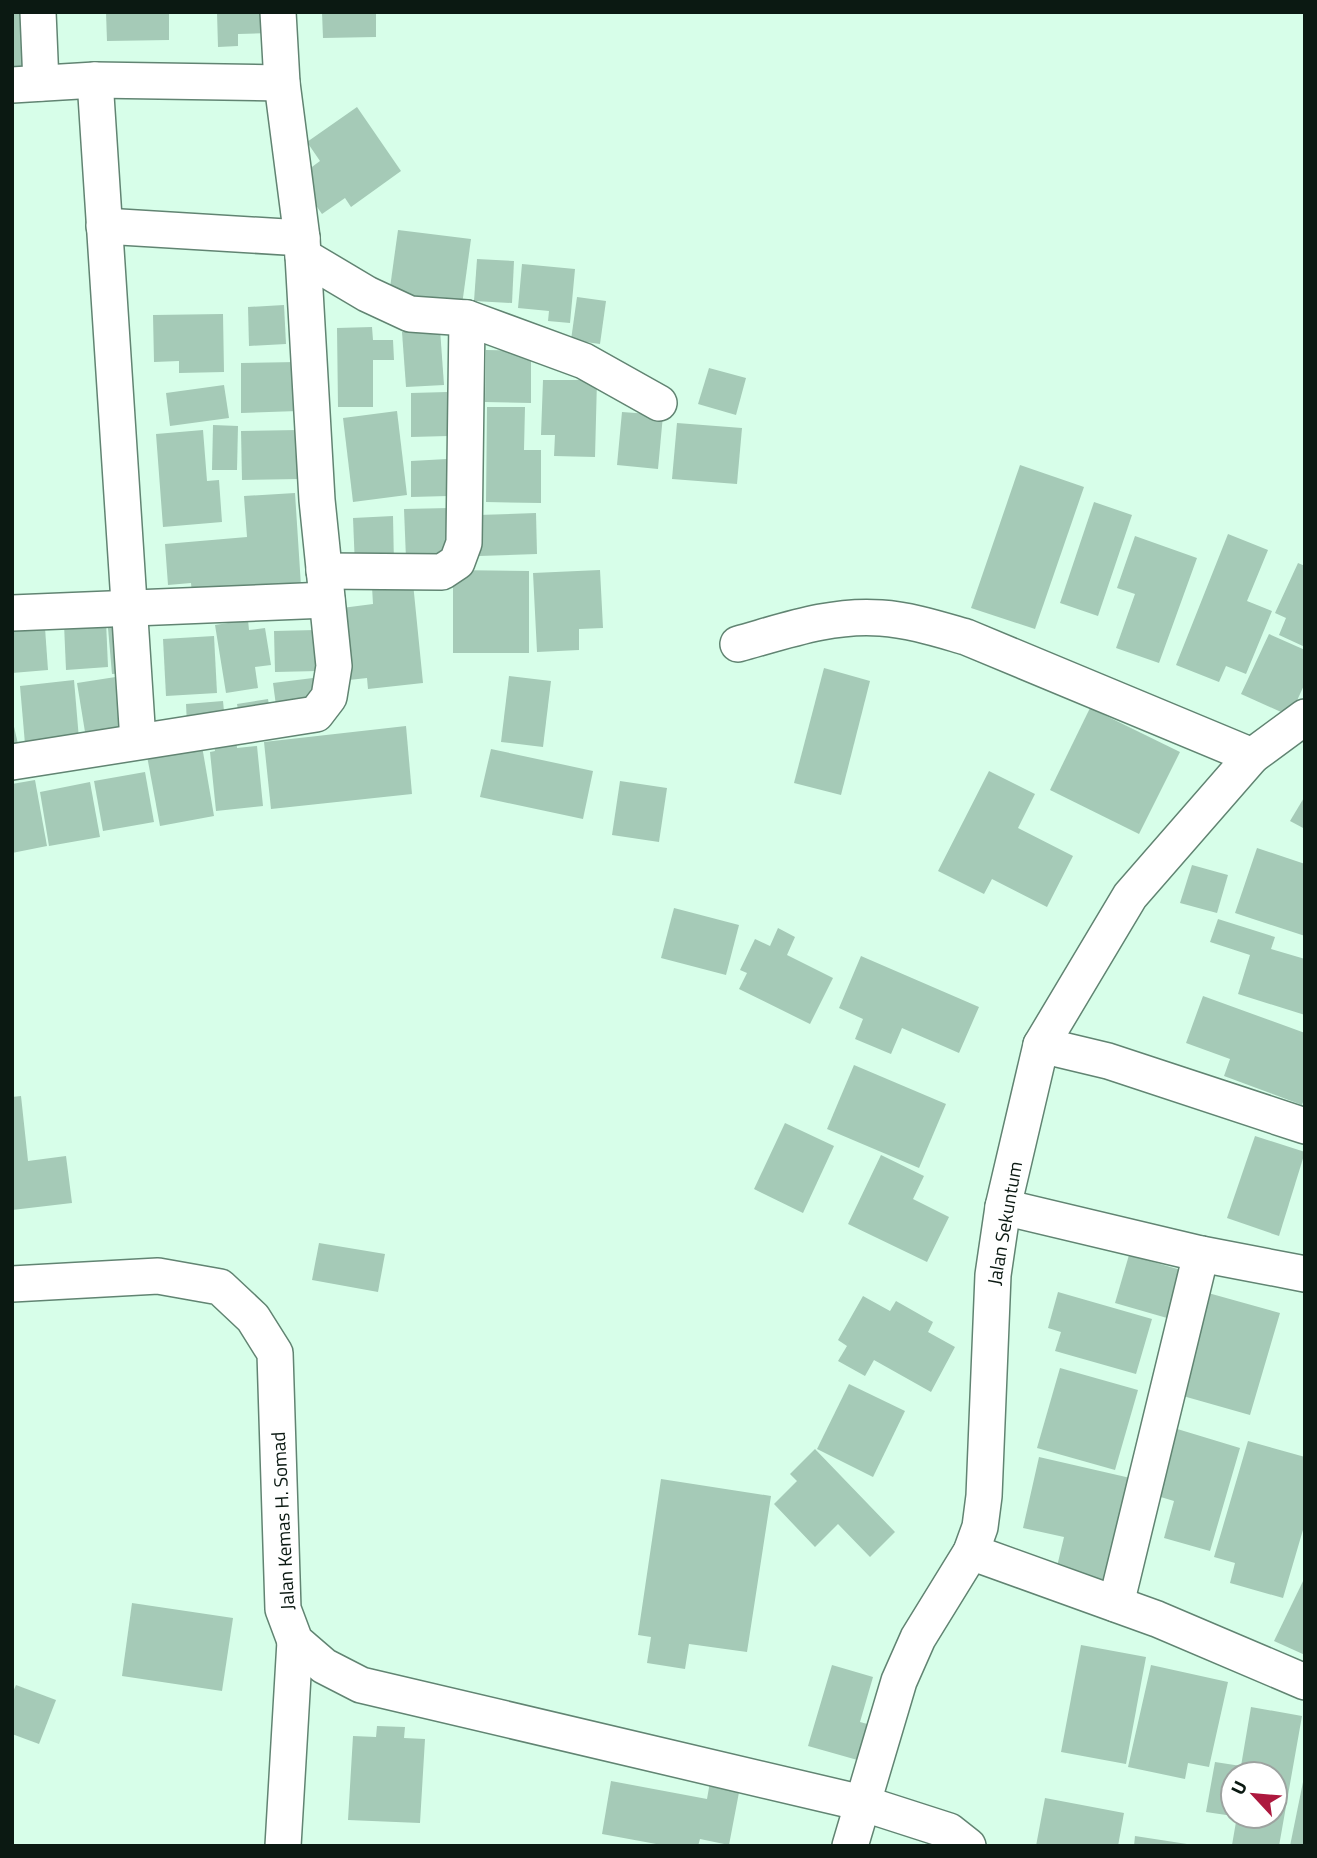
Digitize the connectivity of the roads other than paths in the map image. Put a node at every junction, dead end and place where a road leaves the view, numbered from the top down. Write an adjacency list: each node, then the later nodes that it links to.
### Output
1 (38, 12): 5 (street)
2 (278, 12): 4 (street)
3 (94, 80): 4 (street); 5 (street); 6 (street)
4 (282, 83): 7 (street)
5 (27, 84)
6 (104, 226): 7 (street); 11 (street)
7 (303, 247): 8 (street); 10 (street)
8 (467, 318): 9 (street); 10 (street)
9 (659, 403)
10 (326, 585): 11 (street); 15 (street)
11 (129, 608): 12 (street); 15 (street)
12 (12, 612)
13 (738, 644): 16 (street)
14 (1305, 717): 16 (street, Jalan Sekuntum)
15 (138, 741): 17 (street)
16 (1252, 756): 18 (street, Jalan Sekuntum)
17 (12, 762)
18 (1041, 1045): 19 (street); 20 (street, Jalan Sekuntum)
19 (1305, 1126)
20 (1003, 1208): 21 (street); 24 (street, Jalan Sekuntum)
21 (1201, 1254): 22 (street); 25 (street)
22 (1305, 1274)
23 (12, 1284): 26 (street, Jalan Kemas H. Somad)
24 (971, 1552): 25 (street); 28 (street, Jalan Sekuntum)
25 (1116, 1604): 27 (street)
26 (295, 1641): 28 (street, Jalan Kemas H. Somad); 29 (street)
27 (1305, 1682)
28 (862, 1803): 30 (street, Jalan Sekuntum); 31 (street, Jalan Kemas H. Somad)
29 (283, 1846)
30 (850, 1846)
31 (968, 1846)

